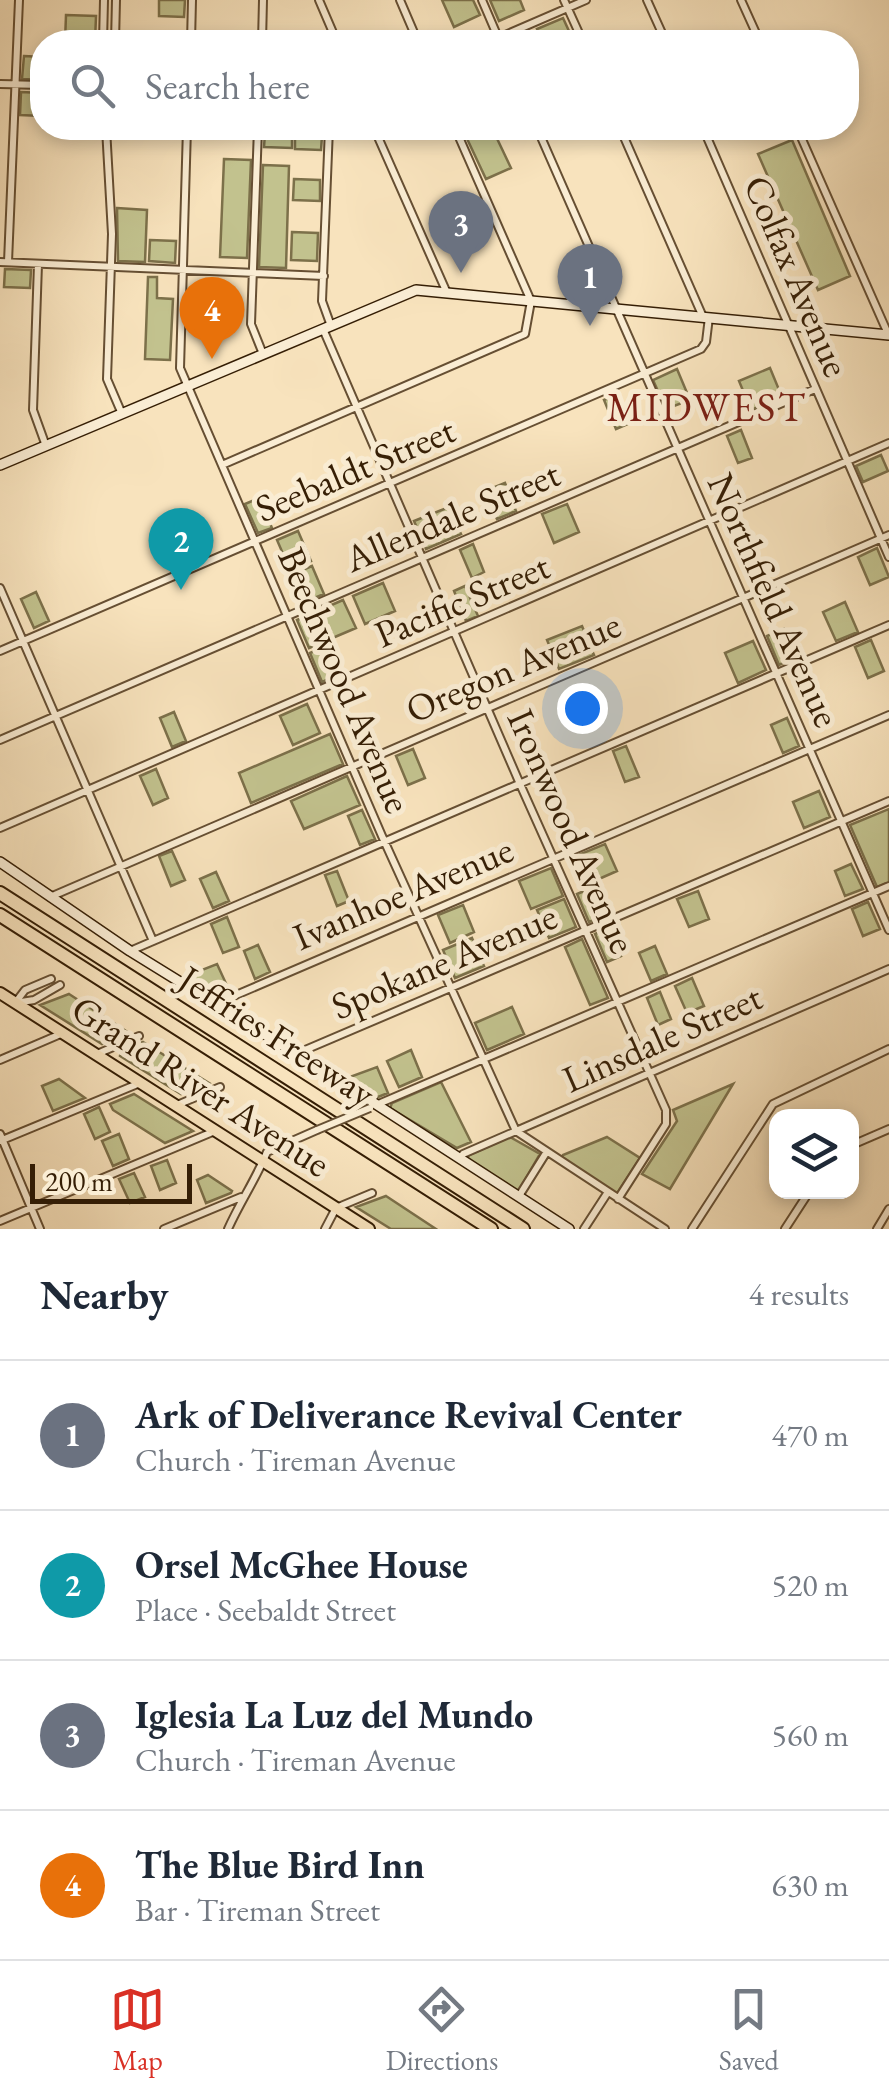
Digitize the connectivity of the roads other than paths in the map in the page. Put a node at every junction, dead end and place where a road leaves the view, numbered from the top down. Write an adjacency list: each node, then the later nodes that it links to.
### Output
1 (19, 0): 25 (street)
2 (104, 0): 13 (street)
3 (116, 0): 14 (street)
4 (192, 0): 15 (street)
5 (263, 0): 16 (street)
6 (319, 0): 17 (street)
7 (400, 0): 18 (street)
8 (482, 0): 19 (street)
9 (586, 0): 12 (street)
10 (648, 0): 22 (street)
11 (741, 0): 23 (street)
12 (566, 4): 20 (street); 21 (street)
13 (103, 30)
14 (115, 30)
15 (191, 30)
16 (262, 30)
17 (332, 30)
18 (413, 30)
19 (495, 30)
20 (518, 30)
21 (578, 30)
22 (661, 30)
23 (755, 30)
24 (0, 84): 25 (street)
25 (16, 84): 26 (street); 37 (street)
26 (30, 85)
27 (106, 140): 39 (street)
28 (187, 140): 40 (street, Beechwood Avenue)
29 (258, 140): 41 (street)
30 (329, 140): 42 (street, Ironwood Avenue)
31 (379, 140): 43 (street)
32 (460, 140): 44 (street)
33 (542, 140): 45 (street, Northfield Avenue)
34 (625, 140): 46 (street)
35 (708, 140): 47 (street, Colfax Avenue)
36 (802, 140): 49 (street)
37 (4, 262): 38 (street)
38 (38, 264): 39 (street); 57 (street)
39 (111, 267): 40 (street); 55 (street)
40 (182, 270): 41 (street); 52 (street, Beechwood Avenue)
41 (253, 272): 42 (street); 50 (street)
42 (324, 276): 48 (street, Ironwood Avenue)
43 (447, 293): 44 (street); 48 (street)
44 (530, 300): 45 (street); 54 (street)
45 (616, 308): 46 (street); 51 (street, Northfield Avenue)
46 (706, 317): 47 (street); 51 (street, Seebaldt Street)
47 (788, 325): 49 (street); 53 (street, Colfax Avenue)
48 (327, 328): 50 (street); 54 (street, Ironwood Avenue)
49 (889, 335)
50 (263, 354): 52 (street)
51 (644, 375): 58 (street, Northfield Avenue); 62 (street, Seebaldt Street)
52 (188, 386): 55 (street); 61 (street, Beechwood Avenue)
53 (815, 389): 58 (street, Allendale Street); 59 (street, Colfax Avenue)
54 (357, 407): 61 (street); 62 (street, Ironwood Avenue)
55 (122, 414): 57 (street)
56 (889, 444): 59 (street, Pacific Street)
57 (46, 446): 60 (street)
58 (677, 448): 63 (street, Northfield Avenue); 67 (street, Allendale Street)
59 (847, 462): 63 (street, Pacific Street); 64 (street, Colfax Avenue)
60 (0, 465)
61 (222, 465): 65 (street, Beechwood Avenue)
62 (391, 484): 65 (street, Seebaldt Street); 67 (street, Ironwood Avenue)
63 (710, 523): 69 (street, Northfield Avenue); 72 (street, Pacific Street)
64 (885, 537): 66 (street, Colfax Avenue); 69 (street, Oregon Avenue)
65 (255, 542): 70 (street, Beechwood Avenue); 73 (street, Seebaldt Street)
66 (889, 557)
67 (423, 558): 70 (street, Allendale Street); 72 (street, Ironwood Avenue)
68 (0, 588): 73 (street)
69 (742, 598): 75 (street, Northfield Avenue); 77 (street, Oregon Avenue)
70 (288, 616): 76 (street, Beechwood Avenue); 79 (street, Allendale Street)
71 (889, 625): 75 (street)
72 (455, 632): 76 (street, Pacific Street); 77 (street, Ironwood Avenue)
73 (24, 641): 74 (street, Seebaldt Street); 79 (street)
74 (0, 651)
75 (776, 673): 81 (street, Northfield Avenue); 83 (street)
76 (319, 691): 82 (street, Beechwood Avenue); 84 (street, Pacific Street)
77 (487, 708): 82 (street, Oregon Avenue); 83 (street, Ironwood Avenue)
78 (889, 715): 81 (street, Ivanhoe Avenue)
79 (56, 716): 80 (street, Allendale Street); 84 (street)
80 (0, 740)
81 (809, 749): 86 (street, Northfield Avenue); 89 (street, Ivanhoe Avenue)
82 (352, 766): 88 (street, Beechwood Avenue); 91 (street, Oregon Avenue)
83 (520, 784): 88 (street); 89 (street, Ironwood Avenue)
84 (87, 790): 87 (street, Pacific Street); 91 (street)
85 (889, 800): 86 (street, Spokane Avenue)
86 (841, 821): 93 (street, Northfield Avenue); 98 (street, Spokane Avenue)
87 (0, 828)
88 (384, 842): 97 (street, Beechwood Avenue); 100 (street)
89 (554, 859): 97 (street, Ivanhoe Avenue); 98 (street, Ironwood Avenue)
90 (0, 862): 95 (street)
91 (120, 866): 95 (street, Oregon Avenue); 100 (street)
92 (889, 886): 93 (street)
93 (873, 893): 99 (street, Northfield Avenue); 107 (street)
94 (0, 894): 147 (highway, Jeffries Freeway)
95 (48, 897): 101 (street)
96 (0, 914): 146 (highway, Jeffries Freeway)
97 (420, 916): 105 (street, Beechwood Avenue); 109 (street, Ivanhoe Avenue)
98 (586, 930): 105 (street, Spokane Avenue); 107 (street, Ironwood Avenue)
99 (889, 930)
100 (152, 941): 101 (street)
101 (130, 952): 109 (street)
102 (889, 969): 117 (street, Linsdale Street)
103 (50, 980): 108 (street)
104 (60, 985): 108 (street)
105 (452, 988): 114 (street, Spokane Avenue); 115 (street, Beechwood Avenue)
106 (0, 994): 108 (main road, Grand River Avenue)
107 (618, 1002): 115 (street); 117 (street, Ironwood Avenue)
108 (14, 1003): 110 (main road, Grand River Avenue)
109 (215, 1004): 114 (street)
110 (63, 1034): 113 (main road, Grand River Avenue); 116 (street)
111 (139, 1036): 113 (street)
112 (889, 1049): 151 (street)
113 (96, 1054): 118 (main road, Grand River Avenue)
114 (296, 1054): 121 (street)
115 (484, 1059): 121 (street); 124 (street, Beechwood Avenue)
116 (0, 1060)
117 (649, 1074): 124 (street, Linsdale Street); 134 (street, Ironwood Avenue)
118 (140, 1082): 120 (main road, Grand River Avenue); 125 (street)
119 (220, 1087): 120 (street)
120 (176, 1106): 123 (main road, Grand River Avenue)
121 (374, 1106): 128 (street); 129 (street, bridge)
122 (889, 1129): 126 (street)
123 (215, 1130): 129 (main road, Grand River Avenue); 136 (street)
124 (516, 1131): 127 (street, Beechwood Avenue); 128 (street, Linsdale Street)
125 (1, 1139): 136 (street)
126 (859, 1142)
127 (546, 1153): 131 (street, Beechwood Avenue); 133 (street)
128 (460, 1160): 133 (street)
129 (263, 1161): 132 (street); 137 (main road, Grand River Avenue)
130 (372, 1192): 137 (street)
131 (608, 1192): 134 (street, Beechwood Avenue); 149 (street)
132 (243, 1196): 142 (street); 143 (street)
133 (518, 1197): 148 (street)
134 (618, 1199): 150 (street)
135 (804, 1199): 152 (street)
136 (31, 1208): 139 (street); 141 (street)
137 (336, 1208): 140 (main road, Grand River Avenue); 144 (street)
138 (889, 1209): 153 (street)
139 (0, 1221)
140 (351, 1223): 145 (main road, Grand River Avenue)
141 (40, 1229)
142 (164, 1229)
143 (228, 1229)
144 (326, 1229)
145 (369, 1229)
146 (491, 1229)
147 (522, 1229)
148 (569, 1229)
149 (584, 1229)
150 (665, 1229)
151 (692, 1229)
152 (785, 1229)
153 (876, 1229)

